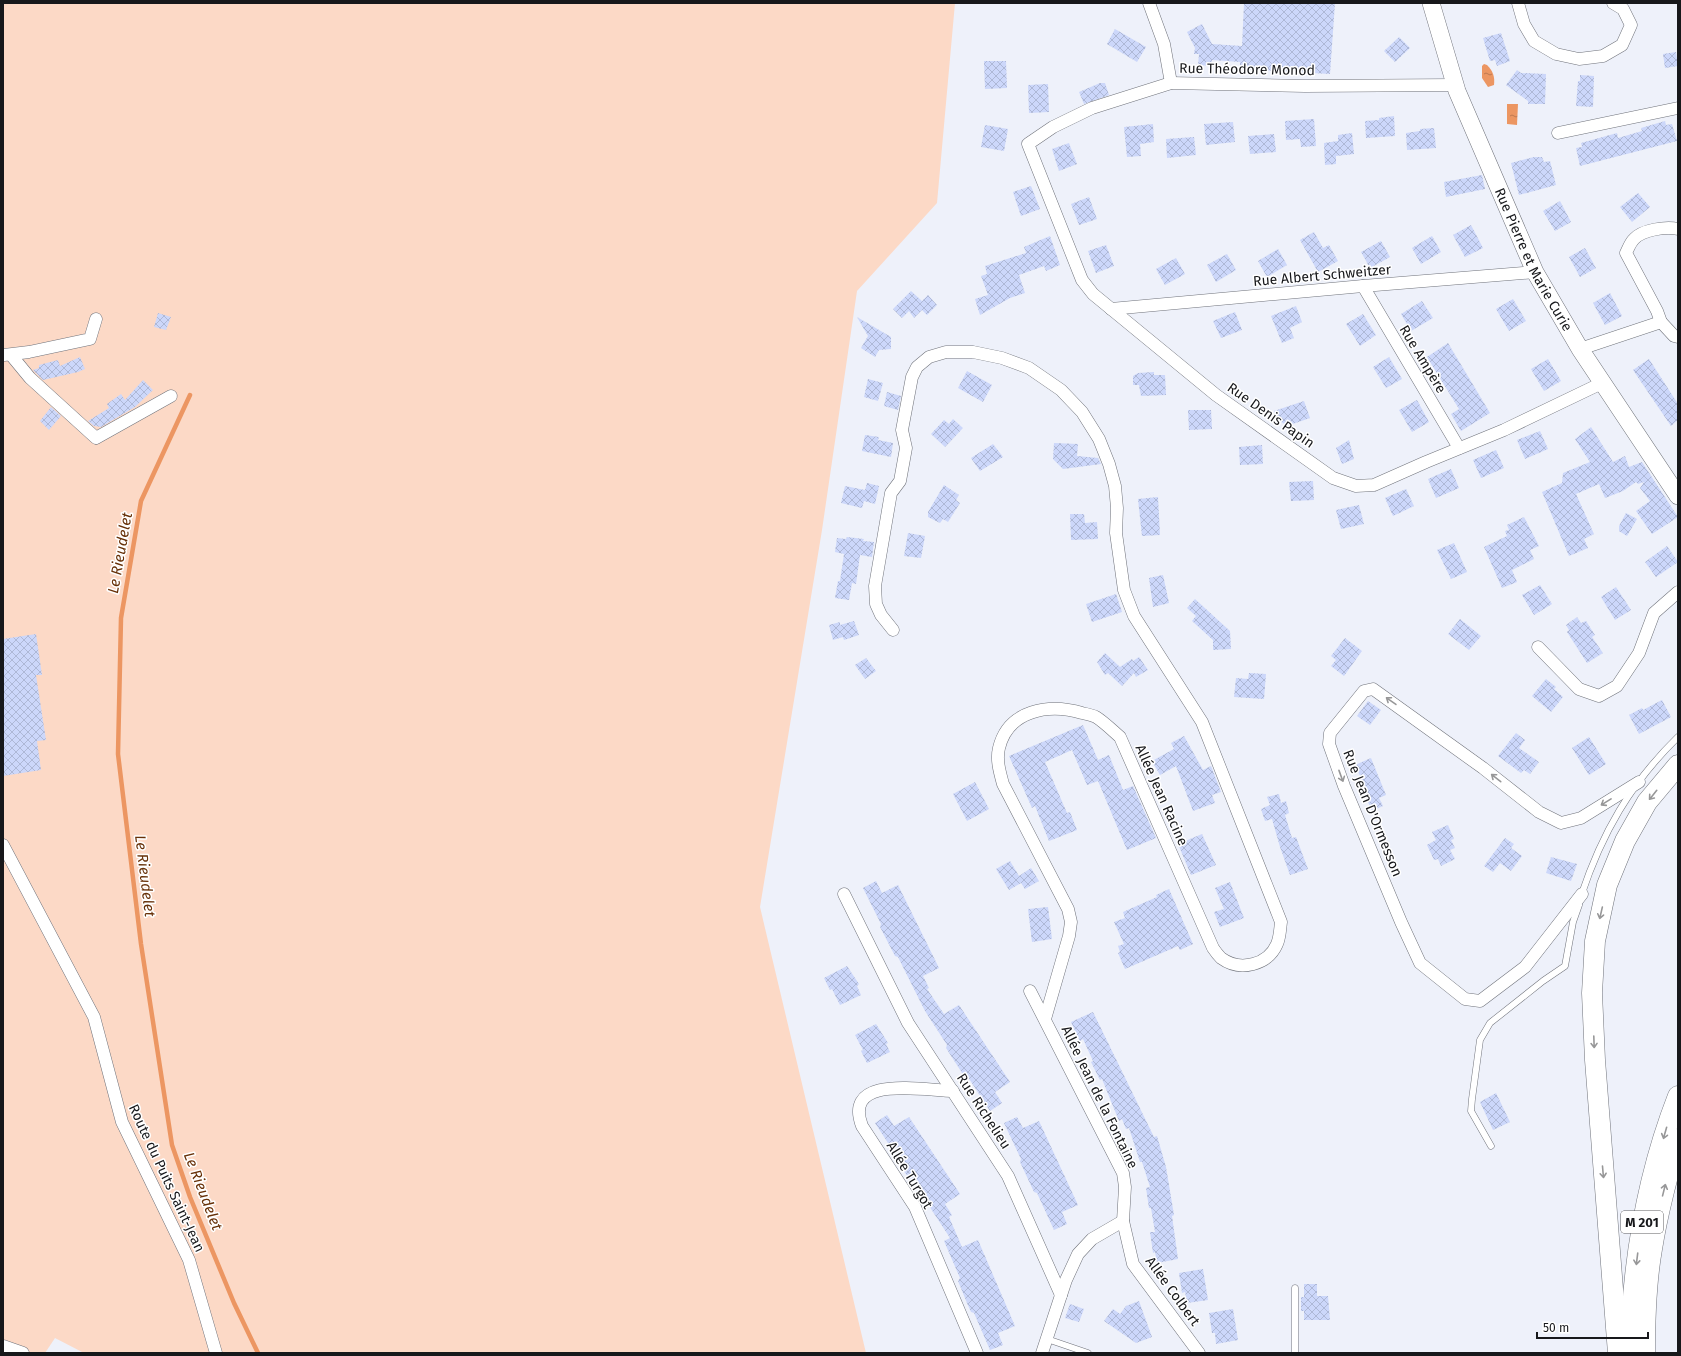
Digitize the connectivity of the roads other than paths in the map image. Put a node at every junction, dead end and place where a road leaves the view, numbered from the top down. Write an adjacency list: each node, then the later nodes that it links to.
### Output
1 (1149, 3): 5 (street)
2 (1431, 3): 6 (main road, Rue Pierre et Marie Curie)
3 (1518, 3): 4 (street)
4 (1613, 3)
5 (1171, 83): 6 (street, Rue Théodore Monod); 9 (street, Rue Théodore Monod)
6 (1455, 85): 11 (main road, Rue Pierre et Marie Curie)
7 (1678, 108): 8 (street)
8 (1558, 133)
9 (1028, 144): 13 (street, Rue Denis Papin)
10 (1678, 229): 15 (street)
11 (1535, 272): 12 (street, Rue Albert Schweitzer); 17 (main road, Rue Pierre et Marie Curie)
12 (1362, 286): 13 (street, Rue Albert Schweitzer); 21 (street, Rue Ampère)
13 (1111, 309): 21 (street, Rue Denis Papin)
14 (96, 319): 18 (street)
15 (1661, 322): 16 (street); 17 (street)
16 (1678, 337)
17 (1580, 349): 19 (main road, Rue Pierre et Marie Curie)
18 (7, 355): 20 (street)
19 (1602, 383): 21 (street, Rue Denis Papin); 22 (main road, Rue Pierre et Marie Curie)
20 (171, 396)
21 (1458, 448)
22 (1678, 496)
23 (1678, 592): 25 (street)
24 (893, 630): 33 (street, Allée Jean Racine)
25 (1538, 647)
26 (1678, 737): 28 (lane)
27 (1678, 765): 50 (highway, one-way to 50)
28 (1639, 782): 31 (lane); 31 (street, Rue Jean D'Ormesson, one-way to 31)
29 (3, 845): 44 (street, Route du Puits Saint-Jean)
30 (844, 894): 34 (street, Rue Richelieu)
31 (1582, 894): 37 (lane)
32 (1030, 991): 33 (street, Allée Jean de la Fontaine)
33 (1045, 1019): 38 (street, Allée Jean de la Fontaine)
34 (953, 1091): 40 (street, Rue Richelieu); 45 (street, Allée Turgot)
35 (1678, 1096): 51 (highway, M 201, one-way to 51)
36 (1678, 1139): 52 (highway, M 201, one-way to 36)
37 (1491, 1146)
38 (1123, 1221): 40 (street); 48 (street, Allée Colbert)
39 (1295, 1288): 49 (lane)
40 (1061, 1296): 41 (street)
41 (1047, 1338): 46 (street); 47 (lane)
42 (3, 1346): 43 (street)
43 (23, 1353)
44 (216, 1353)
45 (977, 1353)
46 (1042, 1353)
47 (1088, 1353)
48 (1199, 1353)
49 (1294, 1353)
50 (1618, 1353)
51 (1630, 1353)
52 (1645, 1353)

